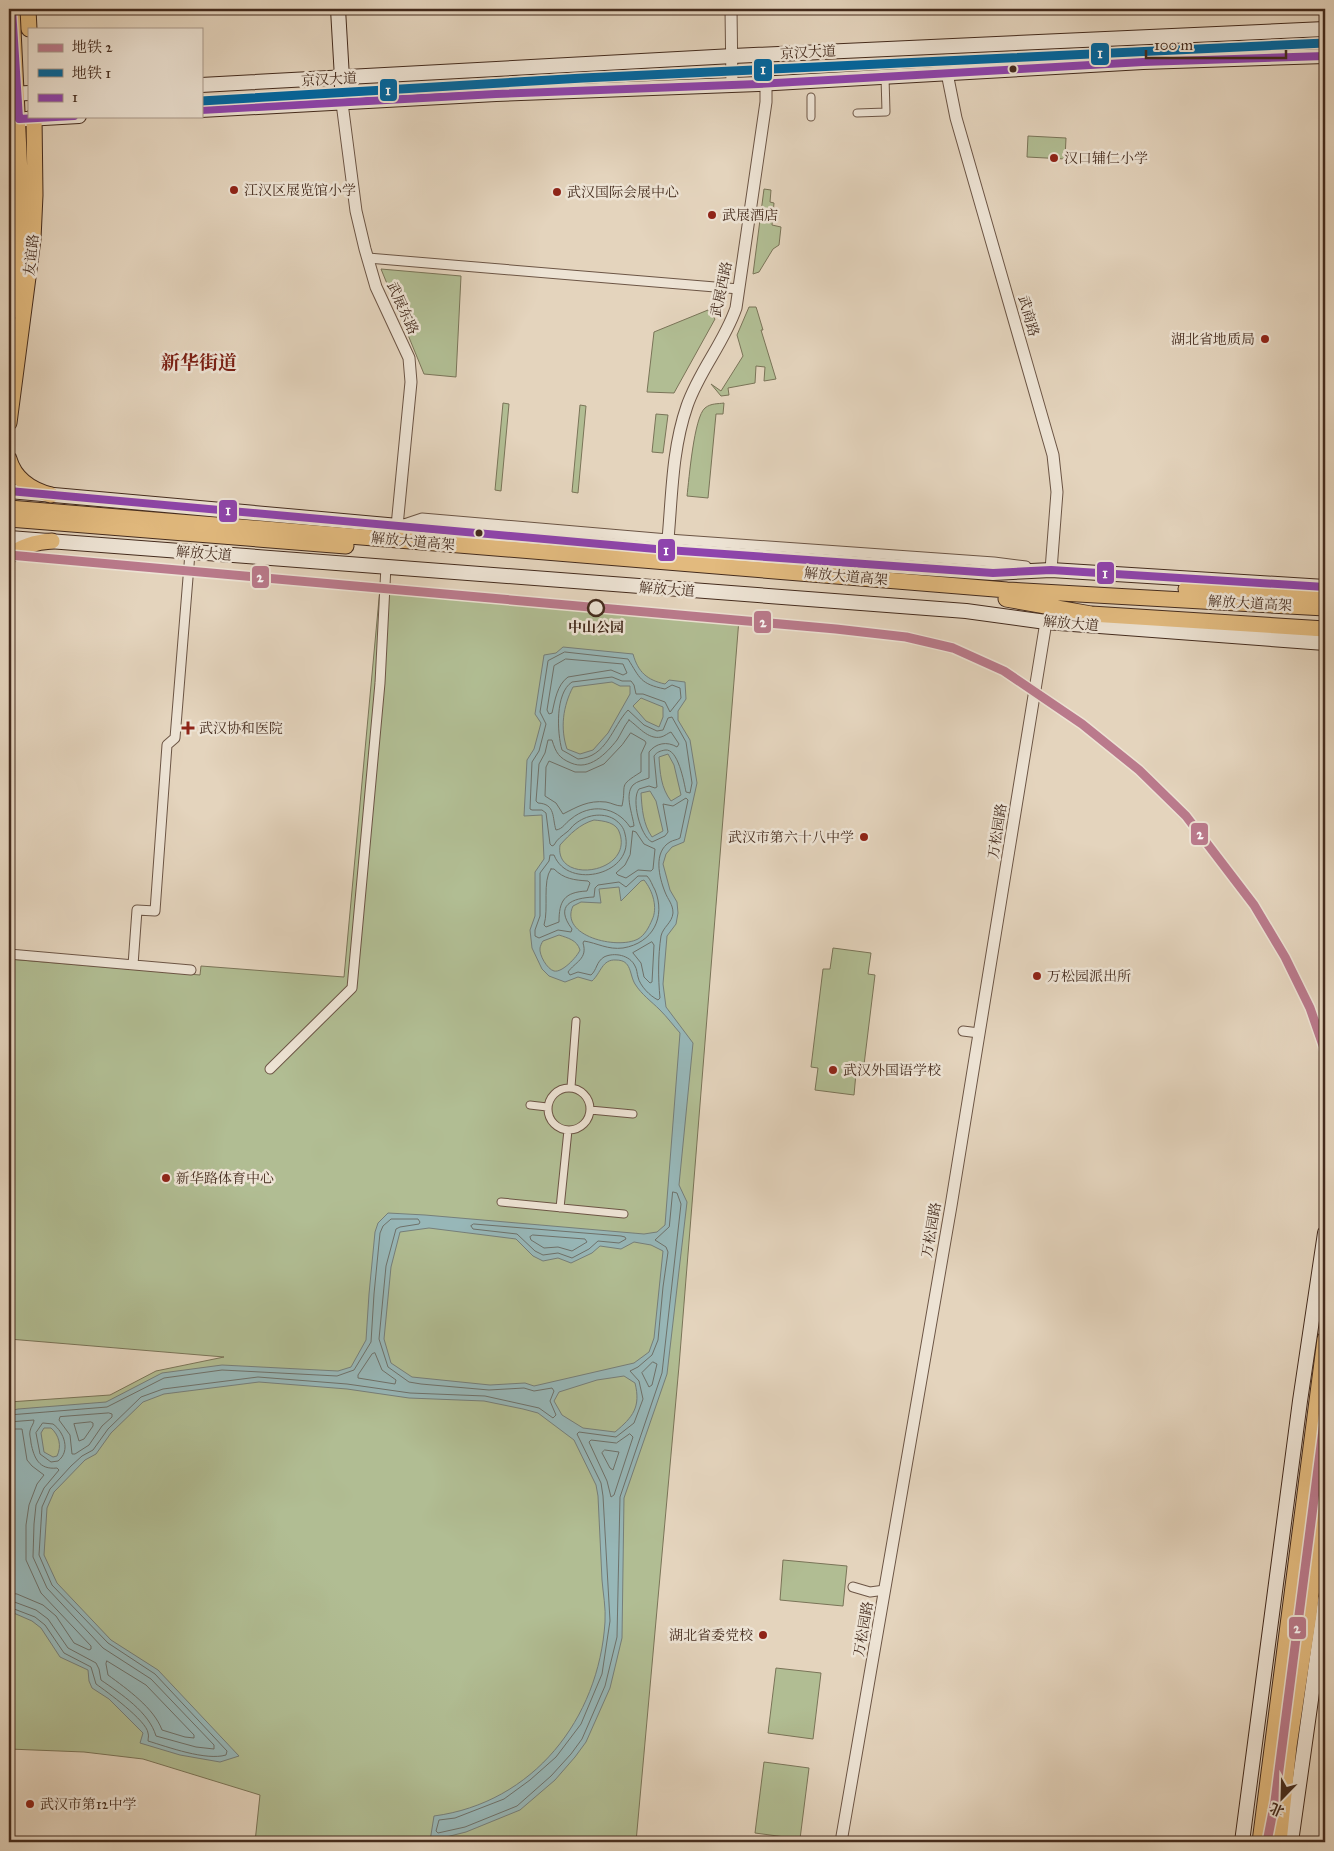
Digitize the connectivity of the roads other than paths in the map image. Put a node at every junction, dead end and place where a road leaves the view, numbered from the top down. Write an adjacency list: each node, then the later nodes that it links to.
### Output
1 (12, 9): 20 (main road, 友谊路)
2 (28, 9): 5 (main road)
3 (338, 9): 16 (main road)
4 (731, 9): 11 (street)
5 (29, 28)
6 (1325, 28): 7 (main road, 京汉大道)
7 (1189, 35): 9 (main road); 11 (main road, 京汉大道)
8 (1325, 36): 9 (main road)
9 (1248, 45): 10 (main road); 13 (main road)
10 (1325, 48)
11 (733, 56): 16 (main road, 京汉大道); 19 (street)
12 (1325, 56): 13 (main road, 京汉大道)
13 (1193, 60): 14 (main road, 京汉大道)
14 (947, 73): 15 (main road, 京汉大道); 43 (street, 武商路)
15 (885, 77): 17 (main road, 京汉大道); 24 (street)
16 (342, 78): 18 (main road, 京汉大道); 22 (main road)
17 (766, 84): 19 (main road, 京汉大道); 28 (street, 武展西路)
18 (202, 85)
19 (732, 85): 22 (main road, 京汉大道)
20 (18, 93): 26 (main road, 友谊路)
21 (811, 97): 25 (street)
22 (342, 103): 23 (main road, 京汉大道); 27 (street, 武展东路)
23 (202, 110)
24 (857, 113)
25 (811, 117)
26 (24, 118): 29 (main road, 友谊路); 30 (main road, 友谊路)
27 (368, 258): 28 (street); 36 (street, 武展东路)
28 (739, 289): 39 (street, 武展西路)
29 (9, 313)
30 (9, 423)
31 (9, 459): 33 (main road)
32 (9, 491): 33 (main road)
33 (51, 495): 36 (main road)
34 (9, 508): 45 (main road, 解放大道高架)
35 (9, 519): 45 (main road, 解放大道高架)
36 (397, 526): 39 (main road)
37 (9, 538): 38 (main road, 解放大道)
38 (52, 542): 40 (main road, 解放大道); 41 (main road)
39 (668, 544): 43 (main road)
40 (190, 553): 42 (main road, 解放大道); 53 (street)
41 (9, 556)
42 (386, 566): 49 (main road, 解放大道); 58 (street)
43 (1051, 570): 44 (main road)
44 (1325, 587)
45 (1006, 594): 46 (main road); 47 (main road, 解放大道高架); 48 (main road, 解放大道高架); 50 (main road)
46 (1325, 596)
47 (1325, 608)
48 (1325, 618)
49 (1046, 622): 51 (main road, 解放大道); 57 (street, 万松园路)
50 (1325, 629)
51 (1325, 644)
52 (9, 954): 53 (street)
53 (133, 965): 54 (street)
54 (191, 970)
55 (576, 1022): 59 (street)
56 (963, 1031): 57 (street)
57 (979, 1033): 75 (street, 万松园路)
58 (270, 1069)
59 (571, 1087): 61 (street); 62 (street)
60 (530, 1105): 61 (street)
61 (547, 1107): 64 (street)
62 (590, 1110): 63 (street); 64 (street)
63 (632, 1114)
64 (568, 1130): 66 (street)
65 (501, 1202): 66 (street)
66 (560, 1208): 67 (street)
67 (624, 1214)
68 (1325, 1233): 78 (main road)
69 (1325, 1339): 74 (main road)
70 (1325, 1474): 71 (main road)
71 (1321, 1511): 72 (main road); 79 (main road)
72 (1325, 1577)
73 (853, 1586): 75 (street)
74 (1292, 1589): 78 (main road); 82 (main road)
75 (885, 1590): 80 (street, 万松园路)
76 (1325, 1600): 77 (main road)
77 (1319, 1645): 79 (main road); 84 (main road)
78 (1266, 1663): 81 (main road)
79 (1291, 1738): 83 (main road)
80 (841, 1842)
81 (1242, 1842)
82 (1260, 1842)
83 (1279, 1842)
84 (1291, 1842)

